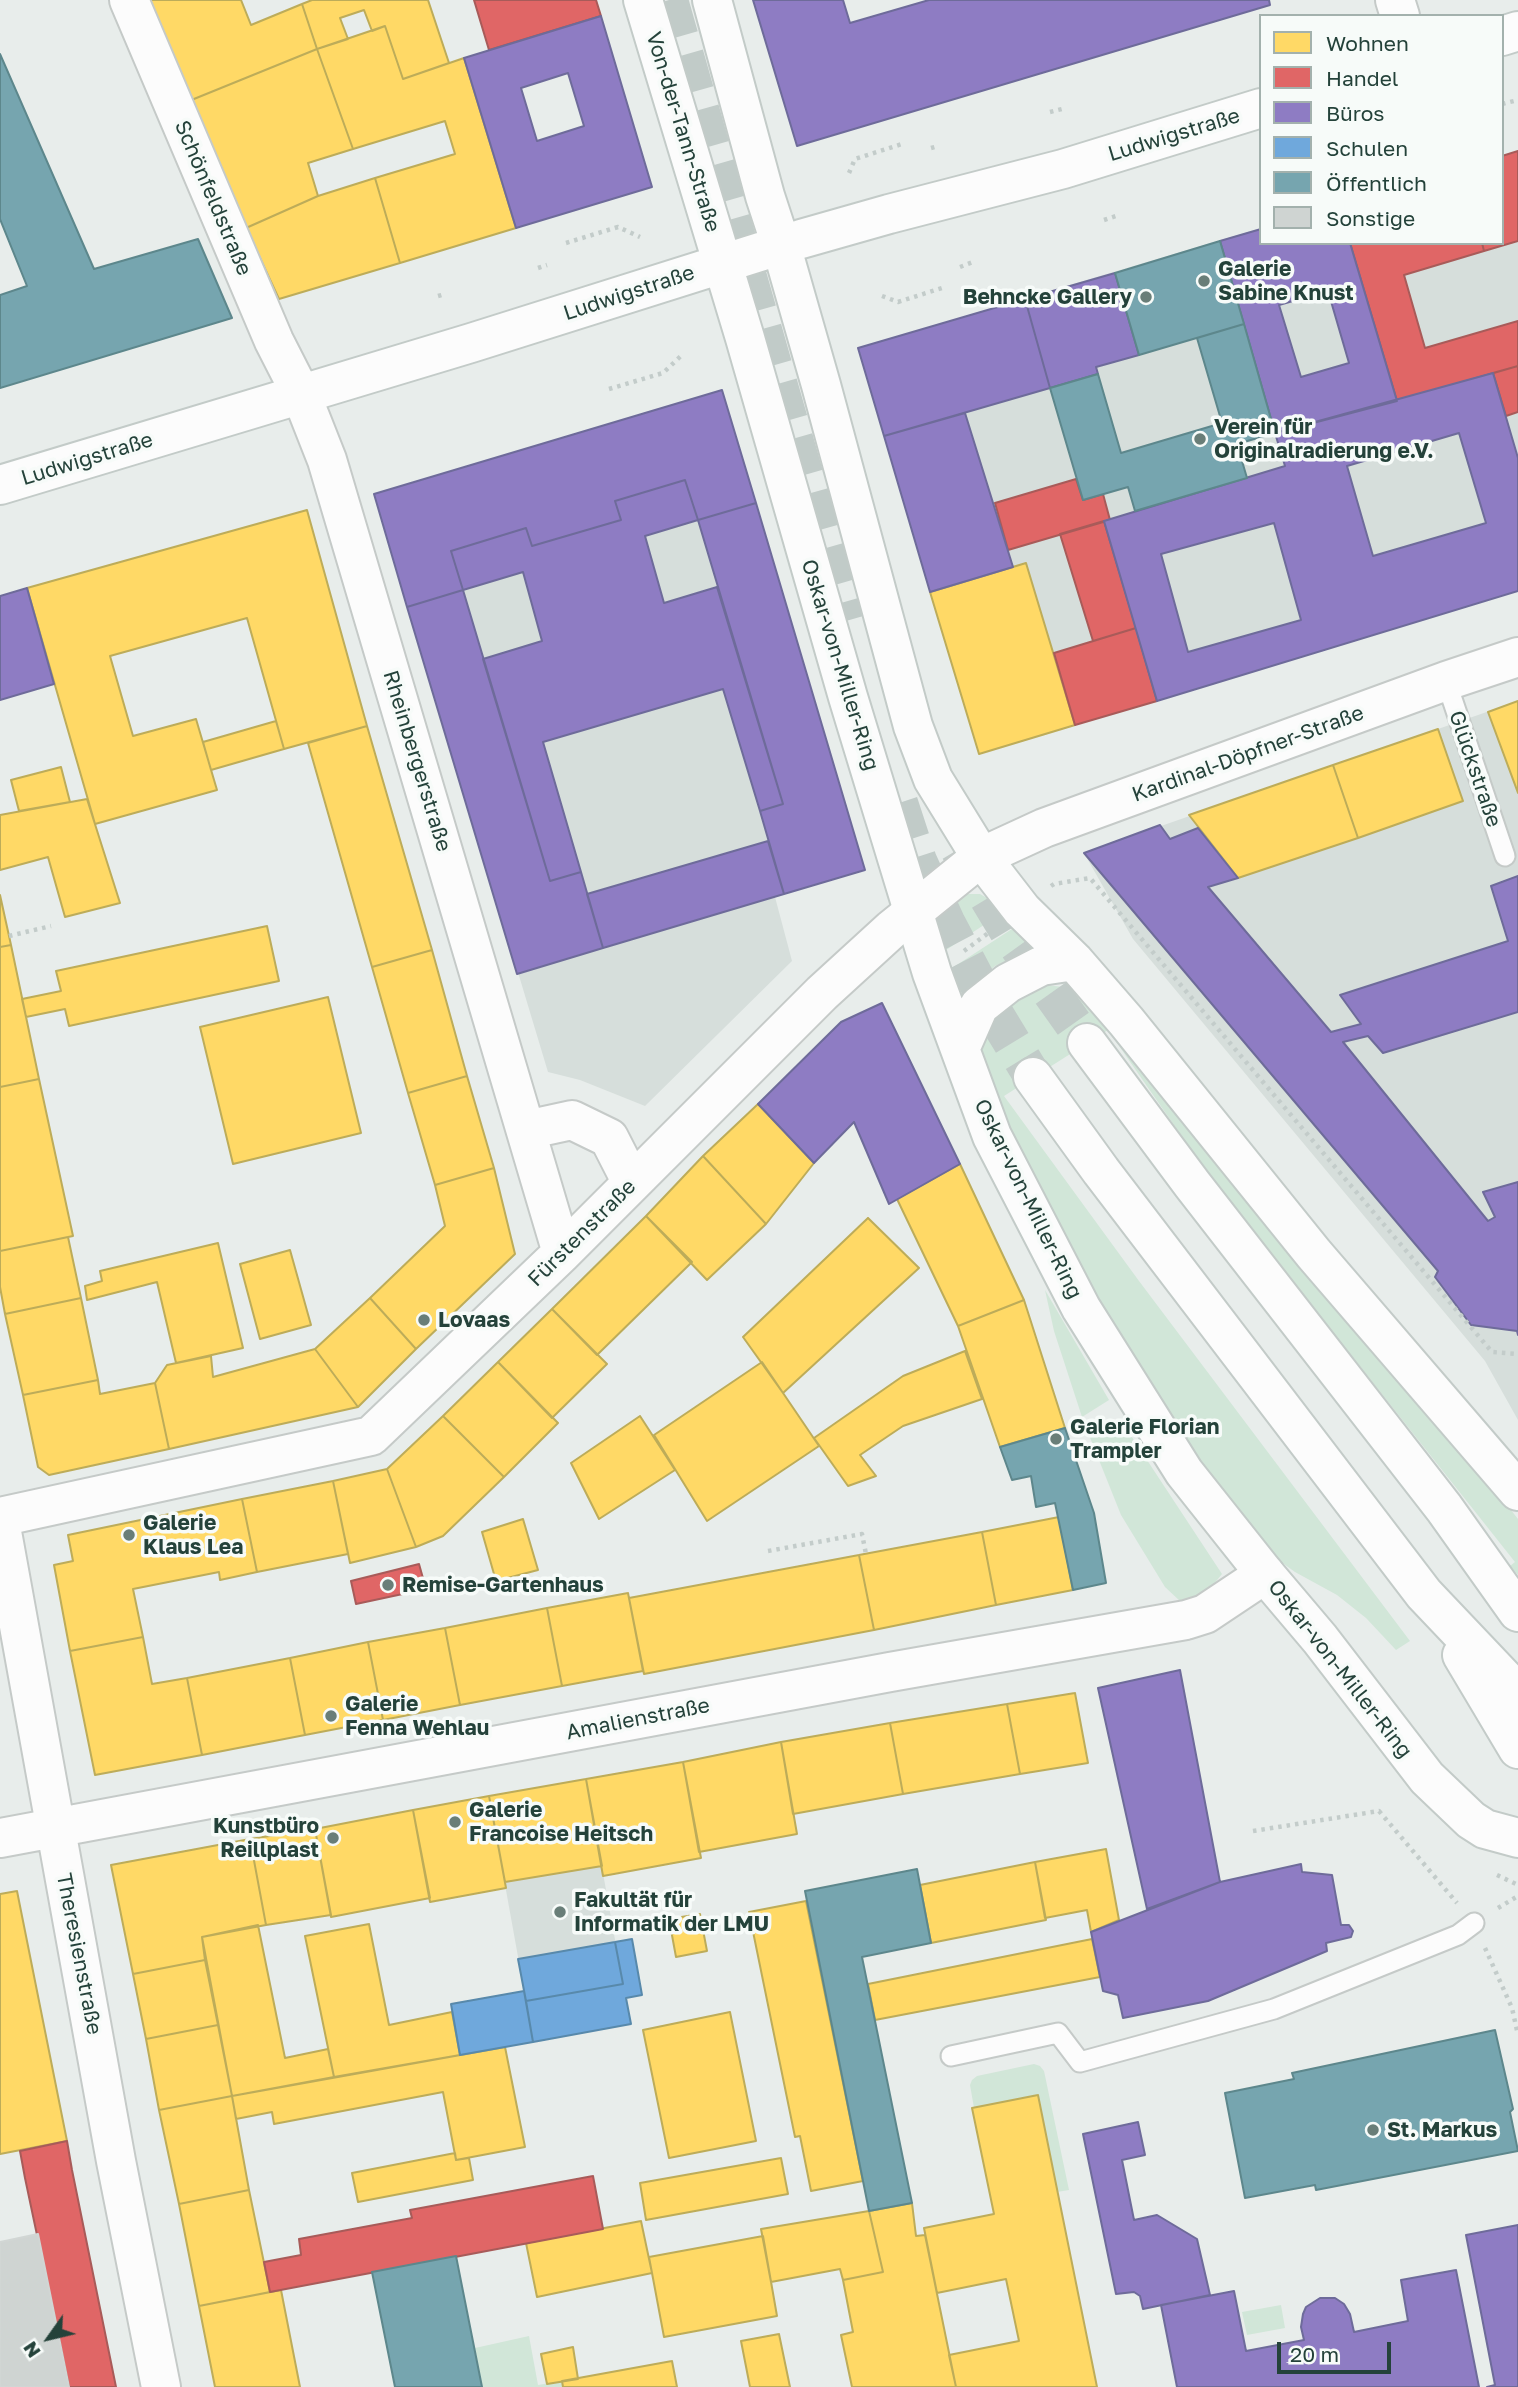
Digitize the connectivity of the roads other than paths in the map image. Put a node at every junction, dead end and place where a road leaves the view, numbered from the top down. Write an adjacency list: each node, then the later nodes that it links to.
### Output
1 (129, 0): 7 (main road, Schönfeldstraße)
2 (643, 0): 6 (main road, Von-der-Tann-Straße)
3 (712, 0): 5 (main road)
4 (1259, 109): 5 (main road, Ludwigstraße)
5 (781, 245): 6 (main road, Ludwigstraße); 12 (main road)
6 (722, 263): 7 (main road, Ludwigstraße); 13 (main road, Oskar-von-Miller-Ring)
7 (301, 394): 8 (main road, Ludwigstraße); 18 (main road, Rheinbergerstraße)
8 (0, 485)
9 (1518, 657): 10 (main road, Kardinal-Döpfner-Straße)
10 (1446, 681): 11 (lane, Glückstraße); 12 (main road, Kardinal-Döpfner-Straße)
11 (1505, 856)
12 (981, 857): 13 (main road, Kardinal-Döpfner-Straße); 14 (main road)
13 (914, 912): 16 (main road, Oskar-von-Miller-Ring); 19 (main road, Fürstenstraße)
14 (1074, 961): 16 (main road); 21 (main road)
15 (1087, 1043): 25 (main road)
16 (960, 1049): 23 (main road, Oskar-von-Miller-Ring)
17 (1033, 1077): 24 (main road)
18 (527, 1130): 19 (main road); 20 (main road, Rheinbergerstraße)
19 (632, 1183): 20 (main road, Fürstenstraße)
20 (562, 1253): 22 (main road, Fürstenstraße)
21 (1518, 1491)
22 (0, 1519): 28 (main road, Theresienstraße)
23 (1265, 1574): 28 (main road, Amalienstraße); 30 (main road, Oskar-von-Miller-Ring)
24 (1424, 1594): 26 (main road); 27 (main road)
25 (1518, 1612)
26 (1518, 1693)
27 (1518, 1749)
28 (55, 1828): 29 (main road, Amalienstraße); 33 (main road, Theresienstraße)
29 (0, 1838)
30 (1518, 1838)
31 (1474, 1923): 32 (lane)
32 (951, 2056)
33 (161, 2387)

